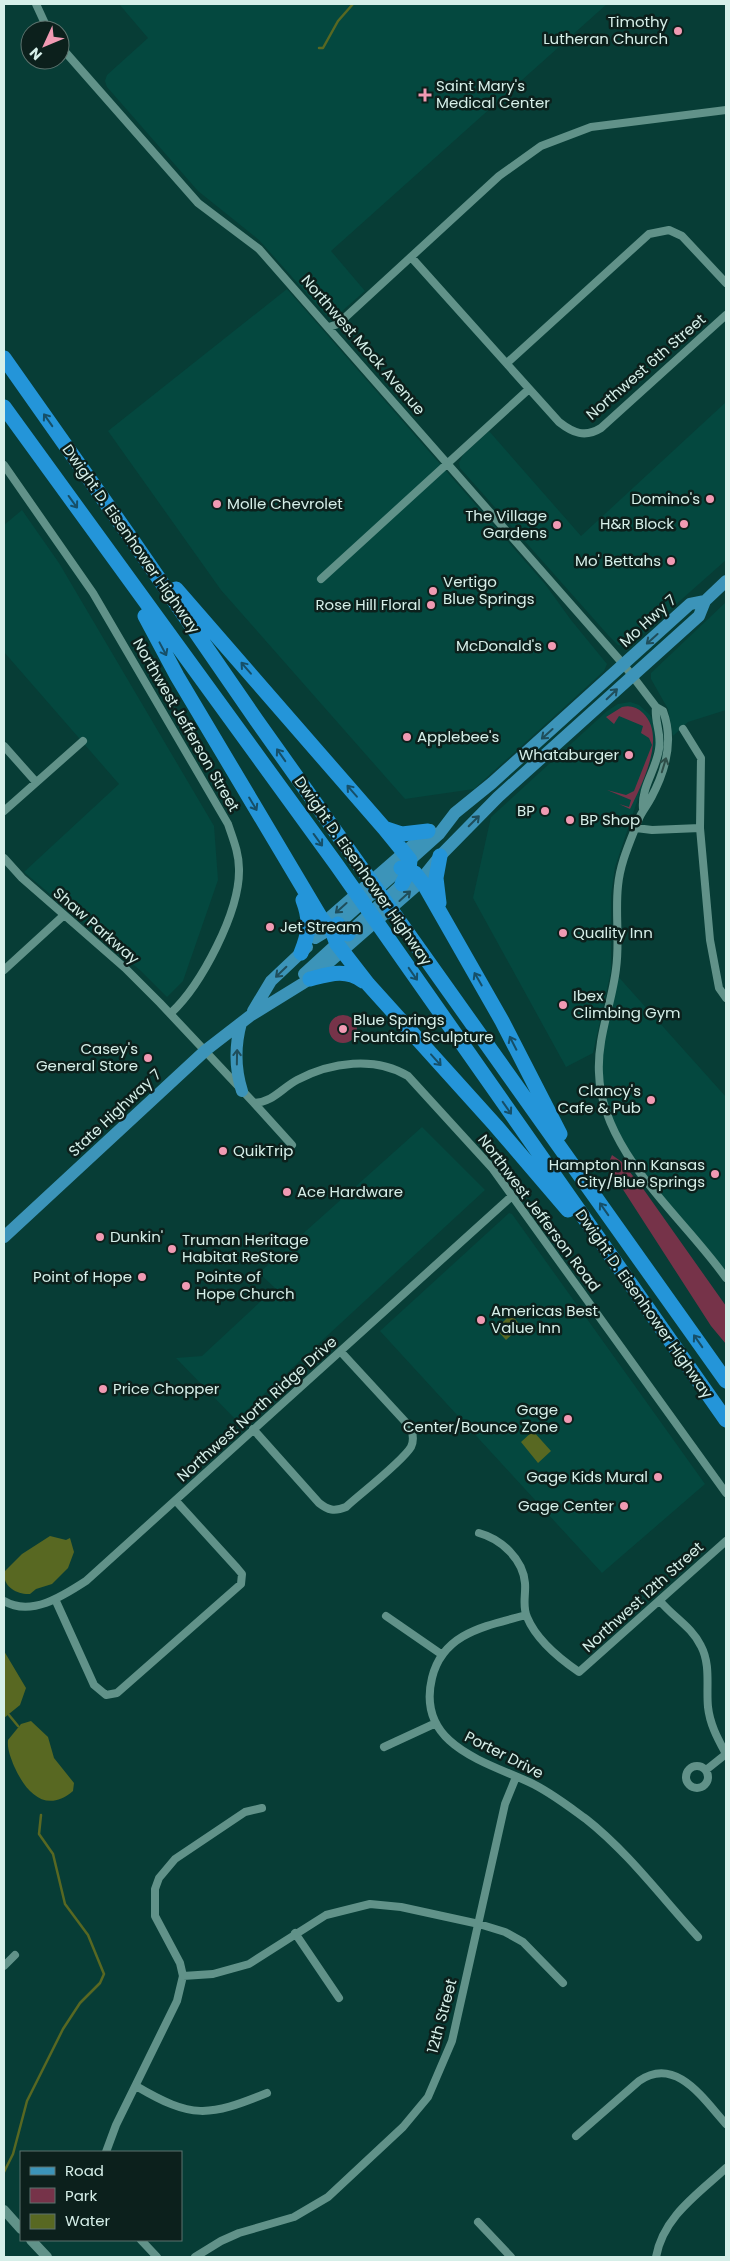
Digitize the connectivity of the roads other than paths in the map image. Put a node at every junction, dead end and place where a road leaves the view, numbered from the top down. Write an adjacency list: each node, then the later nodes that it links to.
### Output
1 (36, 4): 2 (street)
2 (43, 20)
3 (70, 57): 8 (street, Northwest Mock Avenue)
4 (726, 110): 5 (street)
5 (411, 257): 8 (street); 10 (street, Northwest 6th Street)
6 (726, 283): 10 (street)
7 (726, 315): 11 (street, Northwest 6th Street)
8 (329, 327): 13 (street, Northwest Mock Avenue)
9 (4, 358): 15 (highway, Dwight D. Eisenhower Highway, one-way to 9)
10 (507, 363): 11 (street, Northwest 6th Street)
11 (529, 389): 13 (street)
12 (4, 407): 16 (highway, Dwight D. Eisenhower Highway, one-way to 16)
13 (447, 462): 17 (street); 20 (street, Northwest Mock Avenue)
14 (4, 465): 46 (street, Northwest Jefferson Street)
15 (135, 544): 28 (highway, one-way to 15); 52 (highway, Dwight D. Eisenhower Highway, one-way to 15)
16 (115, 560): 36 (highway, one-way to 36); 55 (highway, Dwight D. Eisenhower Highway, one-way to 55)
17 (320, 579)
18 (726, 581): 19 (main road)
19 (705, 601): 20 (main road, Mo Hwy 7, one-way to 20); 21 (main road, Mo Hwy 7)
20 (624, 665): 21 (street, Northwest Mock Avenue); 27 (main road, Mo Hwy 7, one-way to 27)
21 (632, 675): 29 (street, Northwest Mock Avenue); 32 (main road, Mo Hwy 7, one-way to 21)
22 (683, 728): 30 (street)
23 (83, 741): 25 (street)
24 (4, 746): 25 (street)
25 (36, 782): 26 (street)
26 (4, 811)
27 (455, 813): 31 (main road); 34 (main road, Mo Hwy 7)
28 (384, 828): 31 (highway); 34 (highway)
29 (636, 828): 30 (street); 56 (street, Northwest Mock Avenue)
30 (700, 828): 45 (street)
31 (428, 831): 34 (main road)
32 (440, 856): 34 (main road, Mo Hwy 7); 37 (highway)
33 (4, 858): 38 (street, Shaw Parkway)
34 (410, 867): 35 (highway); 37 (highway); 39 (main road, one-way to 34); 39 (main road, one-way to 39)
35 (402, 884): 39 (main road)
36 (304, 890): 39 (highway); 40 (highway)
37 (441, 914): 52 (highway, one-way to 37)
38 (63, 916): 41 (street); 46 (street, Shaw Parkway)
39 (337, 934): 40 (main road); 42 (main road); 43 (highway); 44 (main road)
40 (301, 953): 47 (main road, one-way to 47)
41 (4, 970)
42 (310, 980): 43 (highway); 44 (main road)
43 (368, 984): 55 (highway, one-way to 55)
44 (283, 994): 47 (main road, State Highway 7)
45 (726, 998)
46 (171, 1013): 48 (street, Shaw Parkway)
47 (245, 1019): 48 (main road, State Highway 7); 49 (main road, one-way to 47)
48 (206, 1050): 49 (street); 54 (main road, State Highway 7)
49 (242, 1091): 50 (street)
50 (254, 1103): 51 (street); 53 (street, Northwest Jefferson Road)
51 (292, 1145)
52 (584, 1179): 58 (highway, Dwight D. Eisenhower Highway, one-way to 52)
53 (512, 1196): 57 (street, Northwest North Ridge Drive); 61 (street, Northwest Jefferson Road)
54 (4, 1237)
55 (626, 1278): 59 (highway, Dwight D. Eisenhower Highway)
56 (726, 1278)
57 (340, 1352): 60 (street, Northwest North Ridge Drive); 60 (street)
58 (726, 1381)
59 (726, 1420)
60 (253, 1429): 62 (street, Northwest North Ridge Drive)
61 (726, 1493)
62 (176, 1501): 65 (street, Northwest North Ridge Drive); 65 (street)
63 (479, 1533): 68 (street)
64 (726, 1541): 67 (street, Northwest 12th Street)
65 (55, 1599): 66 (street, Northwest North Ridge Drive)
66 (4, 1601)
67 (660, 1601): 68 (street, Northwest 12th Street); 73 (street)
68 (526, 1615): 70 (street, Porter Drive)
69 (386, 1616): 70 (street)
70 (441, 1654): 71 (street, Porter Drive)
71 (436, 1723): 72 (street); 75 (street, Porter Drive)
72 (384, 1748)
73 (726, 1754): 74 (street)
74 (706, 1770)
75 (516, 1777): 77 (street, 12th Street); 79 (street, Porter Drive)
76 (262, 1808): 82 (street)
77 (479, 1924): 78 (street); 83 (street); 98 (street, 12th Street)
78 (295, 1933): 82 (street); 84 (street)
79 (698, 1937)
80 (15, 1955): 81 (street)
81 (4, 1966)
82 (183, 1976): 85 (street)
83 (563, 1983)
84 (339, 1998)
85 (136, 2086): 86 (street); 89 (street)
86 (267, 2092)
87 (726, 2124): 88 (street)
88 (576, 2136)
89 (106, 2151)
90 (726, 2168): 100 (street)
91 (4, 2210): 93 (street)
92 (478, 2222): 99 (street)
93 (20, 2228)
94 (32, 2241): 96 (street)
95 (142, 2241): 97 (street)
96 (47, 2257)
97 (157, 2257)
98 (196, 2257)
99 (512, 2257)
100 (656, 2257)

